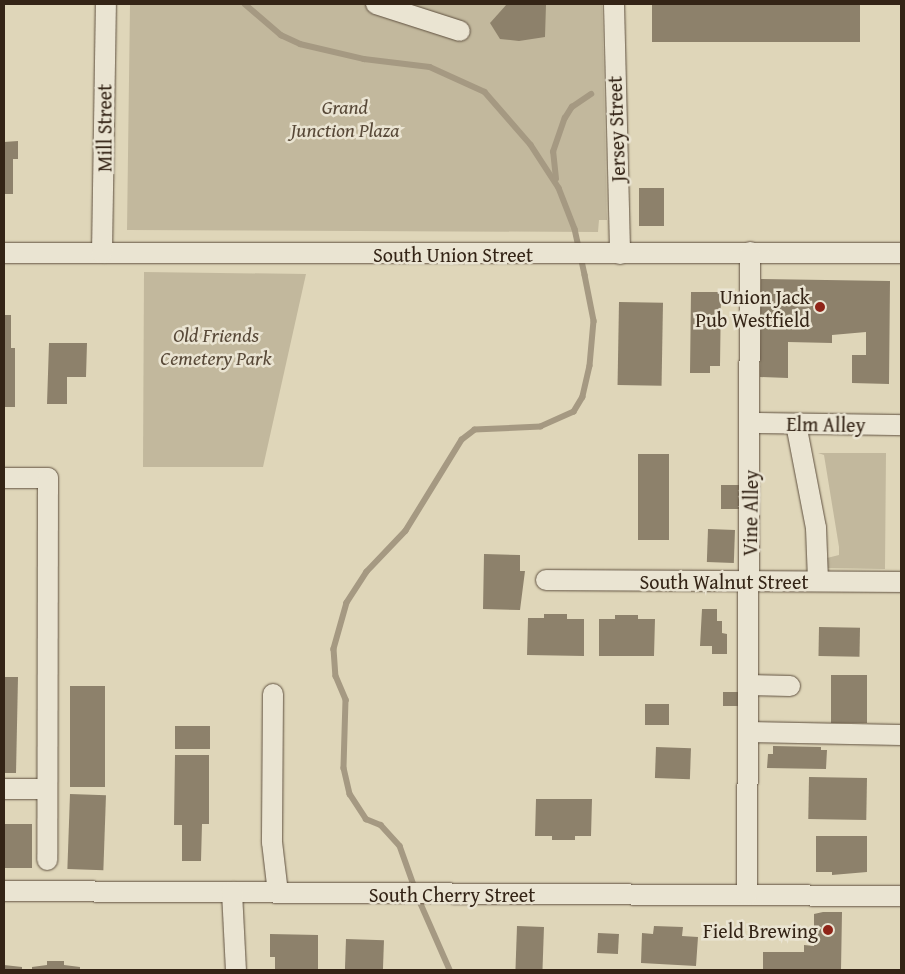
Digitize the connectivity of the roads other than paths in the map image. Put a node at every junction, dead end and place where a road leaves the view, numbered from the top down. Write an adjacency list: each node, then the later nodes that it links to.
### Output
1 (106, 4): 7 (street, Mill Street)
2 (376, 4): 4 (street)
3 (614, 4): 8 (street, Jersey Street)
4 (460, 31)
5 (750, 252): 8 (street, South Union Street); 9 (street, South Union Street); 10 (street, Vine Alley)
6 (4, 253): 7 (street, South Union Street)
7 (102, 253): 8 (street, South Union Street)
8 (610, 253)
9 (901, 253)
10 (751, 423): 11 (street, Elm Alley); 15 (street, Vine Alley)
11 (796, 424): 12 (street, Elm Alley); 16 (street)
12 (901, 425)
13 (4, 478): 24 (street)
14 (546, 580): 15 (street, South Walnut Street)
15 (749, 581): 16 (street, South Walnut Street); 18 (street, Vine Alley)
16 (818, 581): 17 (street, South Walnut Street)
17 (901, 582)
18 (748, 685): 19 (street); 21 (street, Vine Alley)
19 (790, 686)
20 (273, 694): 28 (street)
21 (748, 732): 22 (street); 29 (street, Vine Alley)
22 (901, 735)
23 (4, 789): 24 (street)
24 (47, 789): 25 (street)
25 (47, 860)
26 (4, 891): 27 (street, South Cherry Street)
27 (232, 892): 28 (street, South Cherry Street); 31 (street)
28 (278, 893): 29 (street, South Cherry Street)
29 (747, 895): 30 (street, South Cherry Street)
30 (901, 896)
31 (236, 970)

